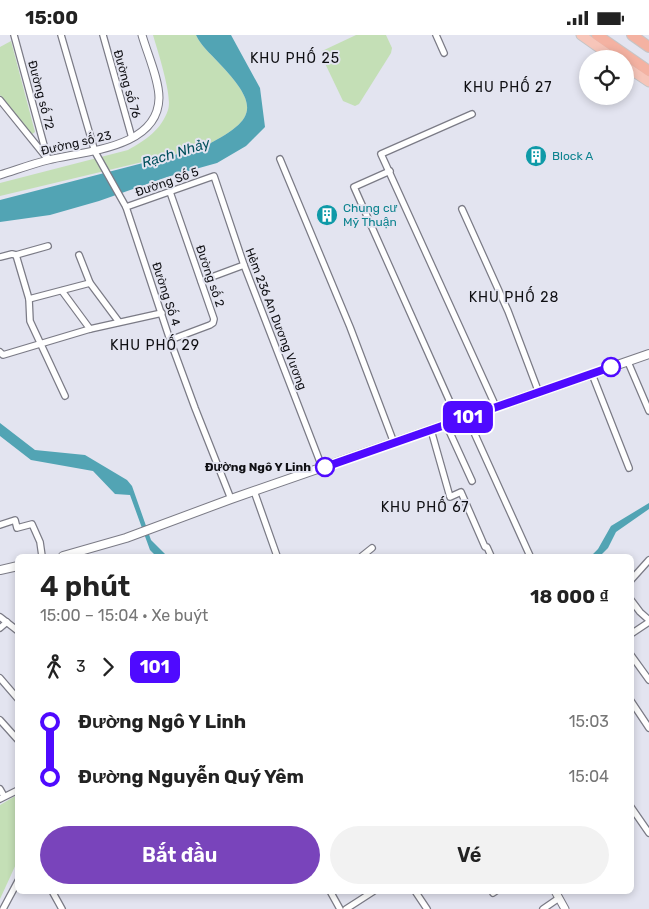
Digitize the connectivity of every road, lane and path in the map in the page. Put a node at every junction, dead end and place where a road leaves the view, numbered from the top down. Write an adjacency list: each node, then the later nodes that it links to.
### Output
1 (14, 35): 20 (street, Đường số 72)
2 (61, 35): 18 (street, Đường Số 4)
3 (103, 35): 17 (street, Đường số 76)
4 (142, 35): 17 (street, Đường số 23)
5 (436, 35): 11 (street)
6 (581, 35): 10 (main road)
7 (597, 35): 12 (highway)
8 (632, 35): 9 (highway)
9 (649, 47)
10 (602, 50)
11 (444, 53)
12 (649, 71)
13 (634, 72): 14 (main road)
14 (649, 82)
15 (0, 100): 20 (street)
16 (472, 114): 21 (street)
17 (132, 138): 18 (street, Đường số 23)
18 (95, 152): 20 (street, Đường số 23); 25 (street, Đường Số 4)
19 (280, 159): 53 (street)
20 (48, 160): 22 (street, Đường số 23)
21 (390, 171): 47 (street); 50 (street)
22 (0, 175)
23 (214, 176): 24 (street, Đường Số 5); 31 (street, Hẻm 236 An Dương Vương)
24 (170, 192): 25 (street, Đường Số 5); 32 (street, Đường số 2)
25 (125, 204): 36 (street, Đường Số 4)
26 (462, 209): 45 (street)
27 (48, 246): 28 (street)
28 (16, 255): 30 (street); 35 (street)
29 (79, 255): 33 (street)
30 (0, 257)
31 (244, 265): 32 (street); 54 (street, Hẻm 236 An Dương Vương)
32 (201, 281): 39 (street, Đường số 2)
33 (90, 283): 34 (street); 37 (street)
34 (62, 291): 35 (street); 38 (street)
35 (29, 299): 40 (street)
36 (162, 313): 37 (street); 39 (street, Đường Số 4)
37 (119, 322): 38 (street)
38 (90, 329): 40 (street)
39 (170, 340): 58 (street, Đường Số 4)
40 (40, 343): 41 (street); 46 (street)
41 (0, 352)
42 (649, 354): 43 (main road)
43 (628, 362): 44 (main road); 48 (street)
44 (592, 374): 45 (main road); 55 (street)
45 (539, 393): 47 (main road)
46 (65, 396)
47 (496, 407): 49 (main road)
48 (649, 411)
49 (467, 417): 50 (main road); 66 (street)
50 (458, 420): 51 (main road)
51 (446, 424): 52 (main road); 56 (street)
52 (431, 429): 53 (main road); 65 (street)
53 (394, 443): 54 (main road)
54 (322, 467): 57 (main road)
55 (630, 468)
56 (472, 481)
57 (254, 491): 58 (main road); 63 (street)
58 (231, 499): 62 (main road)
59 (0, 525): 61 (street)
60 (372, 548): 64 (street)
61 (42, 554)
62 (78, 554)
63 (276, 554)
64 (364, 554)
65 (490, 554)
66 (529, 554)
67 (649, 560): 70 (street)
68 (15, 567): 69 (main road)
69 (0, 570)
70 (634, 577)
71 (634, 604): 73 (street)
72 (0, 617): 74 (street)
73 (649, 621): 77 (street)
74 (7, 622): 75 (street); 76 (street)
75 (0, 628)
76 (15, 629)
77 (634, 632)
78 (634, 659): 80 (street)
79 (0, 679): 81 (street)
80 (649, 680)
81 (15, 696)
82 (634, 706): 84 (street)
83 (0, 720): 85 (street)
84 (649, 728)
85 (15, 738)
86 (0, 789): 88 (street)
87 (15, 791): 88 (street)
88 (2, 797)
89 (634, 811): 90 (street)
90 (649, 833)
91 (15, 887): 97 (street)
92 (54, 894): 98 (street)
93 (332, 894): 99 (street)
94 (369, 894): 100 (street)
95 (417, 894): 101 (street)
96 (557, 895): 102 (street); 103 (street)
97 (3, 909)
98 (62, 909)
99 (340, 909)
100 (346, 909)
101 (427, 909)
102 (543, 909)
103 (565, 909)

